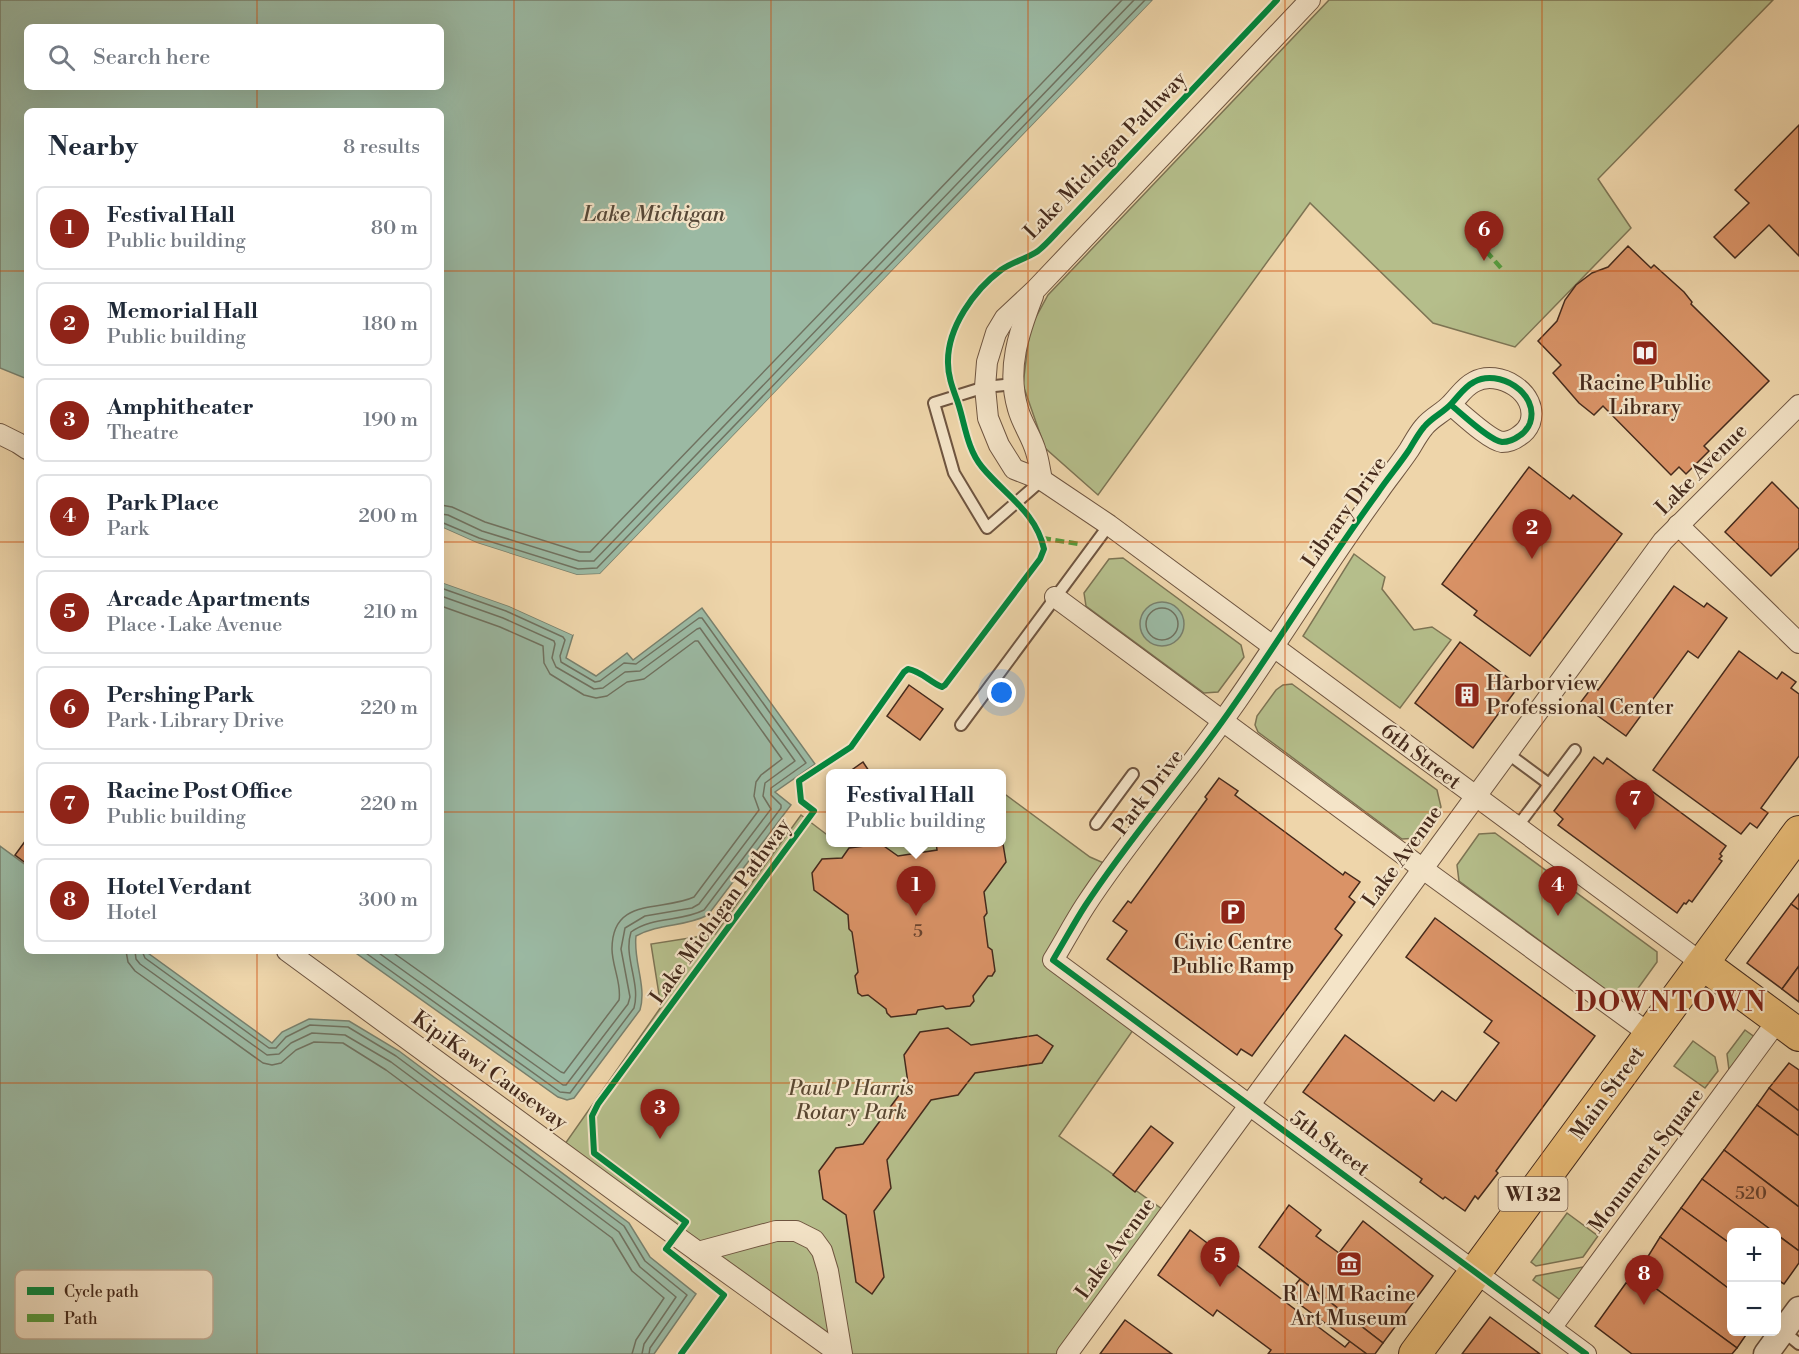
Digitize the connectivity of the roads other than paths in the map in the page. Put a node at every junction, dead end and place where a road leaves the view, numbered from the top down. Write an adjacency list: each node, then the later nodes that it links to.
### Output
1 (1310, 0): 2 (street, 6th Street)
2 (1036, 289): 3 (street); 4 (street, 6th Street)
3 (1014, 384): 4 (lane); 9 (street)
4 (985, 387): 9 (street, 6th Street); 9 (lane)
5 (1451, 405): 14 (street, Library Drive)
6 (1799, 405): 11 (street, Lake Avenue)
7 (0, 434): 8 (street)
8 (24, 447)
9 (1042, 480): 10 (street, 6th Street)
10 (1109, 525): 12 (lane); 14 (street, 6th Street)
11 (1678, 525): 13 (street); 18 (street, Lake Avenue)
12 (1055, 597): 15 (street); 16 (lane)
13 (1799, 643)
14 (1274, 646): 15 (street, Park Drive); 21 (street, 6th Street)
15 (1223, 721): 25 (street); 27 (street, Park Drive)
16 (961, 725)
17 (1575, 750): 20 (lane)
18 (1507, 753): 20 (lane); 21 (street, Lake Avenue)
19 (1133, 774): 22 (lane)
20 (1549, 784): 23 (lane)
21 (1475, 797): 23 (street, 6th Street); 25 (street, Lake Avenue)
22 (1096, 825)
23 (1517, 827): 28 (street, 6th Street)
24 (1799, 832): 28 (main road, Main Street / WI 32)
25 (1423, 869): 30 (street); 31 (street, Lake Avenue)
26 (291, 954): 32 (street, KipiKawi Causeway)
27 (1053, 960): 31 (street, 5th Street)
28 (1703, 964): 29 (main road, 6th Street); 30 (main road, Main Street / WI 32)
29 (1789, 1028): 35 (street, Monument Square)
30 (1651, 1035): 33 (main road, Main Street / WI 32)
31 (1249, 1104): 33 (street, 5th Street); 38 (street, Lake Avenue)
32 (698, 1252): 37 (street, KipiKawi Causeway); 37 (street)
33 (1476, 1272): 35 (street, 5th Street); 39 (main road, Main Street / WI 32)
34 (1799, 1309): 36 (street)
35 (1551, 1328): 40 (street, 5th Street)
36 (1791, 1338): 41 (street)
37 (841, 1354)
38 (1067, 1354)
39 (1415, 1354)
40 (1586, 1354)
41 (1766, 1354)

